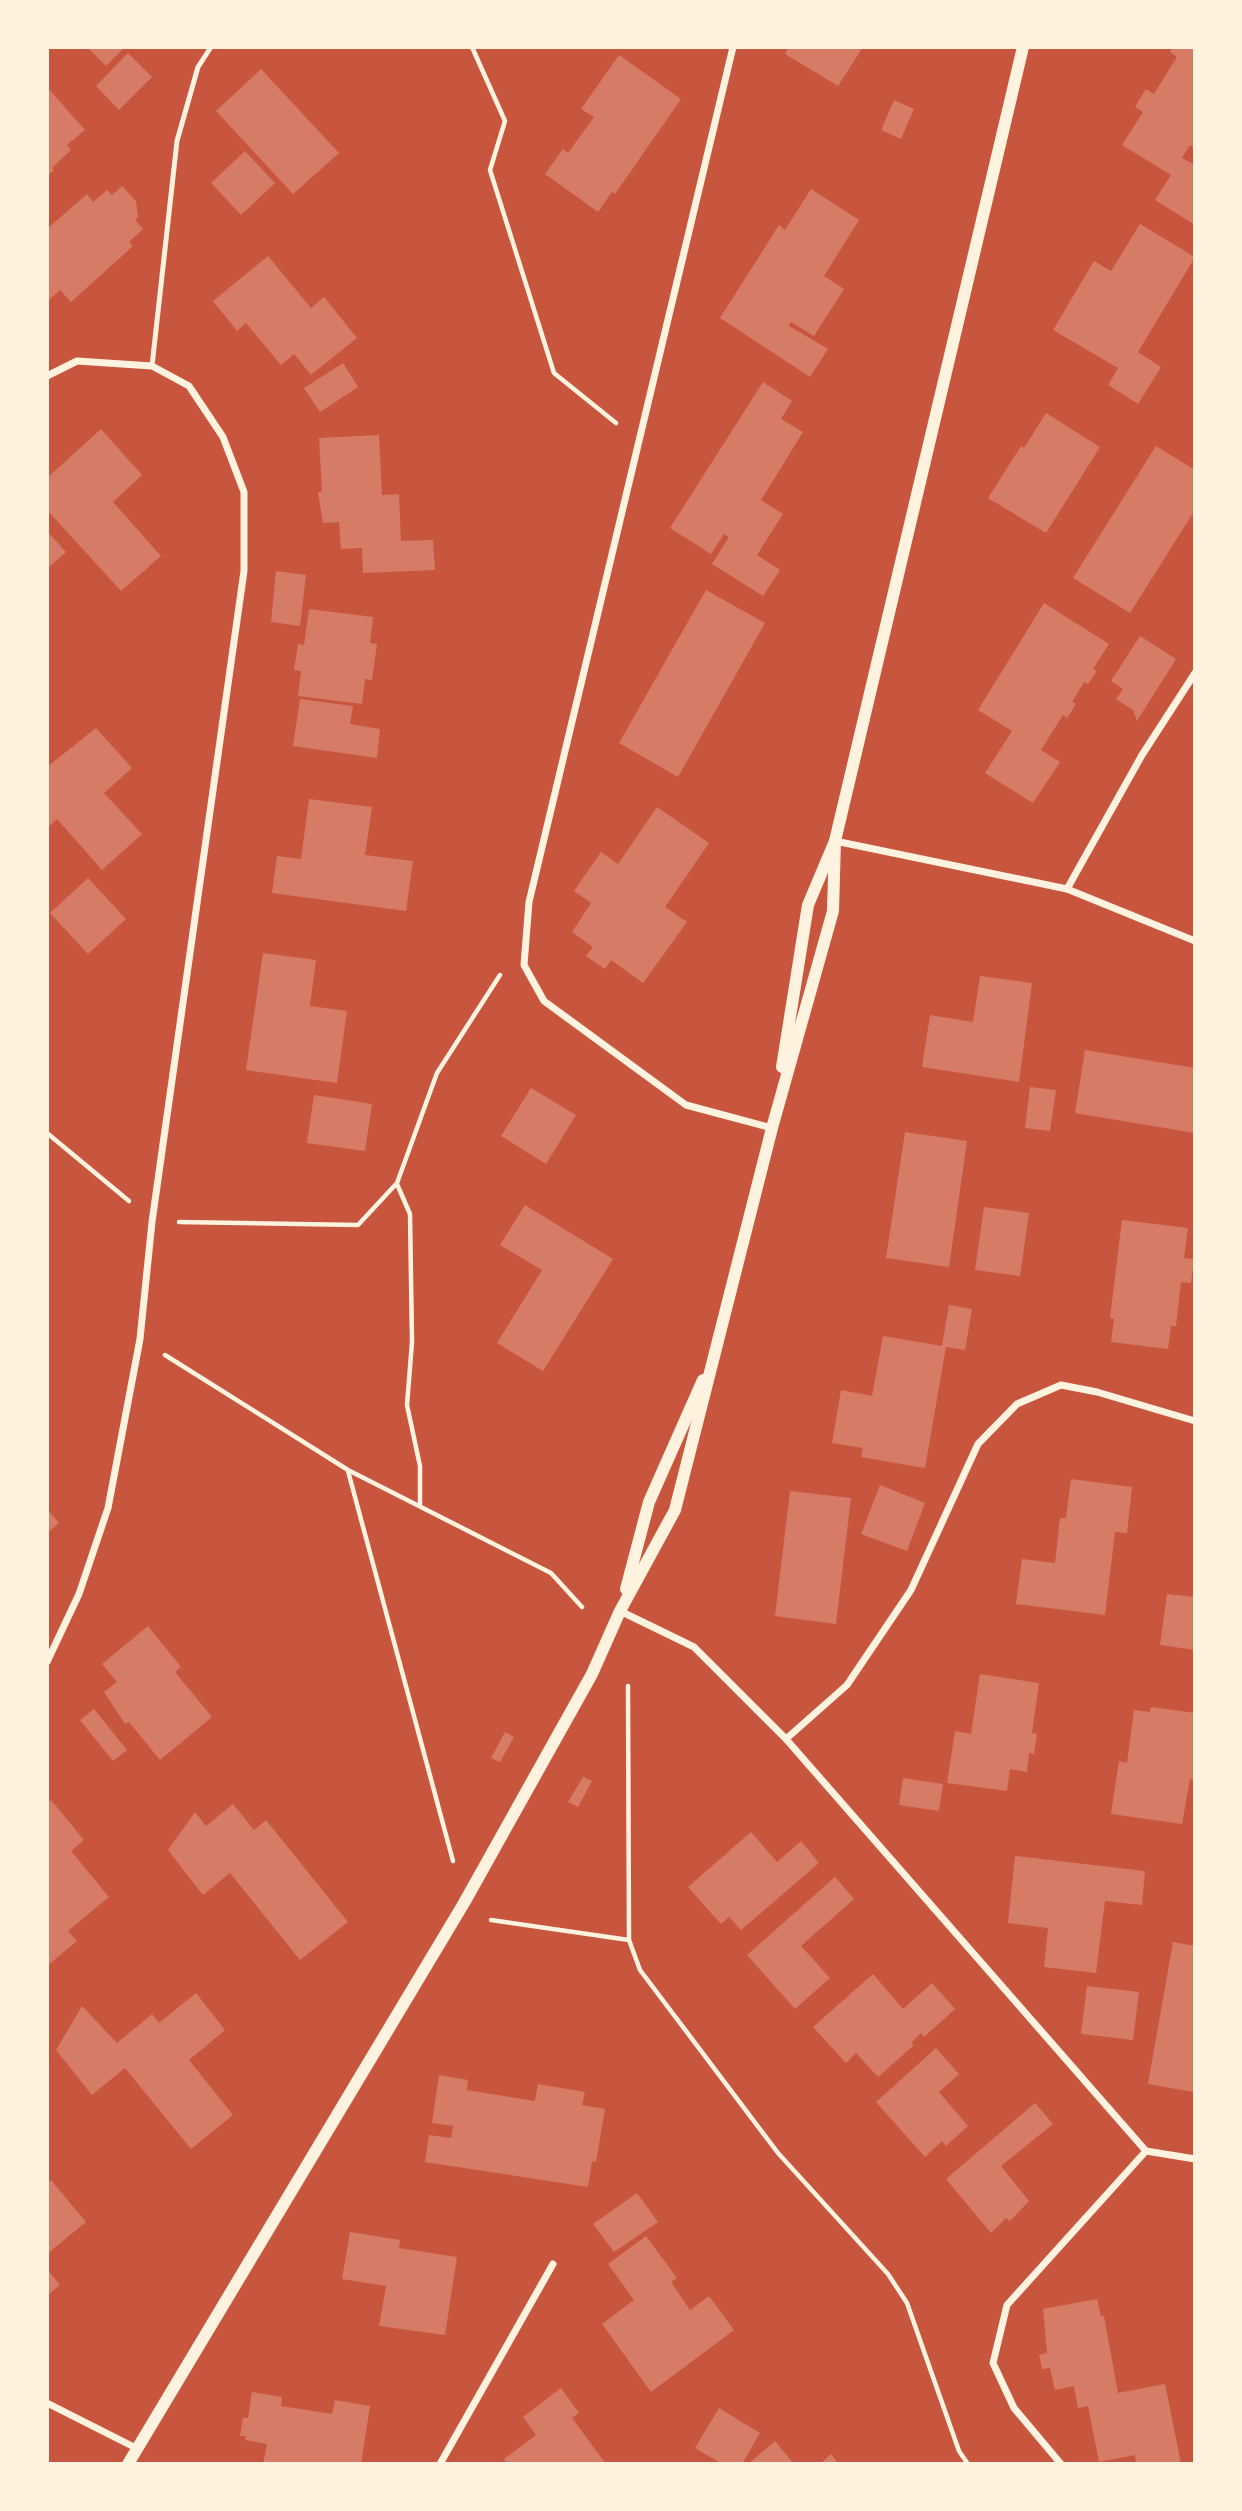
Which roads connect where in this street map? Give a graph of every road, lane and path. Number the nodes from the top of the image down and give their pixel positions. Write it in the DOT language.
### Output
graph roads {
  1 [pos="211,47"];
  2 [pos="472,47"];
  3 [pos="733,47"];
  4 [pos="1023,47"];
  5 [pos="152,366"];
  6 [pos="47,376"];
  7 [pos="639,442"];
  8 [pos="1195,673"];
  9 [pos="835,841"];
  10 [pos="1068,889"];
  11 [pos="1195,941"];
  12 [pos="524,965"];
  13 [pos="772,1128"];
  14 [pos="47,1133"];
  15 [pos="397,1183"];
  16 [pos="152,1222"];
  17 [pos="140,1339"];
  18 [pos="718,1345"];
  19 [pos="1195,1421"];
  20 [pos="348,1470"];
  21 [pos="420,1505"];
  22 [pos="582,1606"];
  23 [pos="620,1611"];
  24 [pos="47,1662"];
  25 [pos="628,1686"];
  26 [pos="786,1739"];
  27 [pos="464,1903"];
  28 [pos="491,1920"];
  29 [pos="629,1940"];
  30 [pos="1146,2151"];
  31 [pos="1195,2159"];
  32 [pos="553,2264"];
  33 [pos="47,2403"];
  34 [pos="136,2448"];
  35 [pos="128,2464"];
  36 [pos="440,2464"];
  37 [pos="968,2464"];
  38 [pos="1060,2464"];
  1 -- 5 [label="lane"];
  2 -- 7 [label="path"];
  3 -- 7 [label="street"];
  4 -- 9 [label="street"];
  5 -- 6 [label="street"];
  5 -- 16 [label="street"];
  7 -- 12 [label="street"];
  8 -- 10 [label="street"];
  9 -- 10 [label="street"];
  9 -- 13 [label="street"];
  9 -- 13 [label="street"];
  10 -- 11 [label="street"];
  12 -- 13 [label="street"];
  12 -- 15 [label="path"];
  13 -- 18 [label="street"];
  14 -- 16 [label="path"];
  15 -- 16 [label="path"];
  15 -- 21 [label="path"];
  16 -- 17 [label="street"];
  17 -- 20 [label="path"];
  17 -- 24 [label="street"];
  18 -- 23 [label="street"];
  18 -- 23 [label="street"];
  19 -- 26 [label="street"];
  20 -- 21 [label="path"];
  20 -- 27 [label="path"];
  21 -- 22 [label="path"];
  23 -- 26 [label="street"];
  23 -- 27 [label="street"];
  25 -- 29 [label="path"];
  26 -- 30 [label="street"];
  27 -- 34 [label="street"];
  28 -- 29 [label="path"];
  29 -- 37 [label="path"];
  30 -- 31 [label="street"];
  30 -- 38 [label="street"];
  32 -- 36 [label="street"];
  33 -- 34 [label="street"];
  34 -- 35 [label="street"];
}
